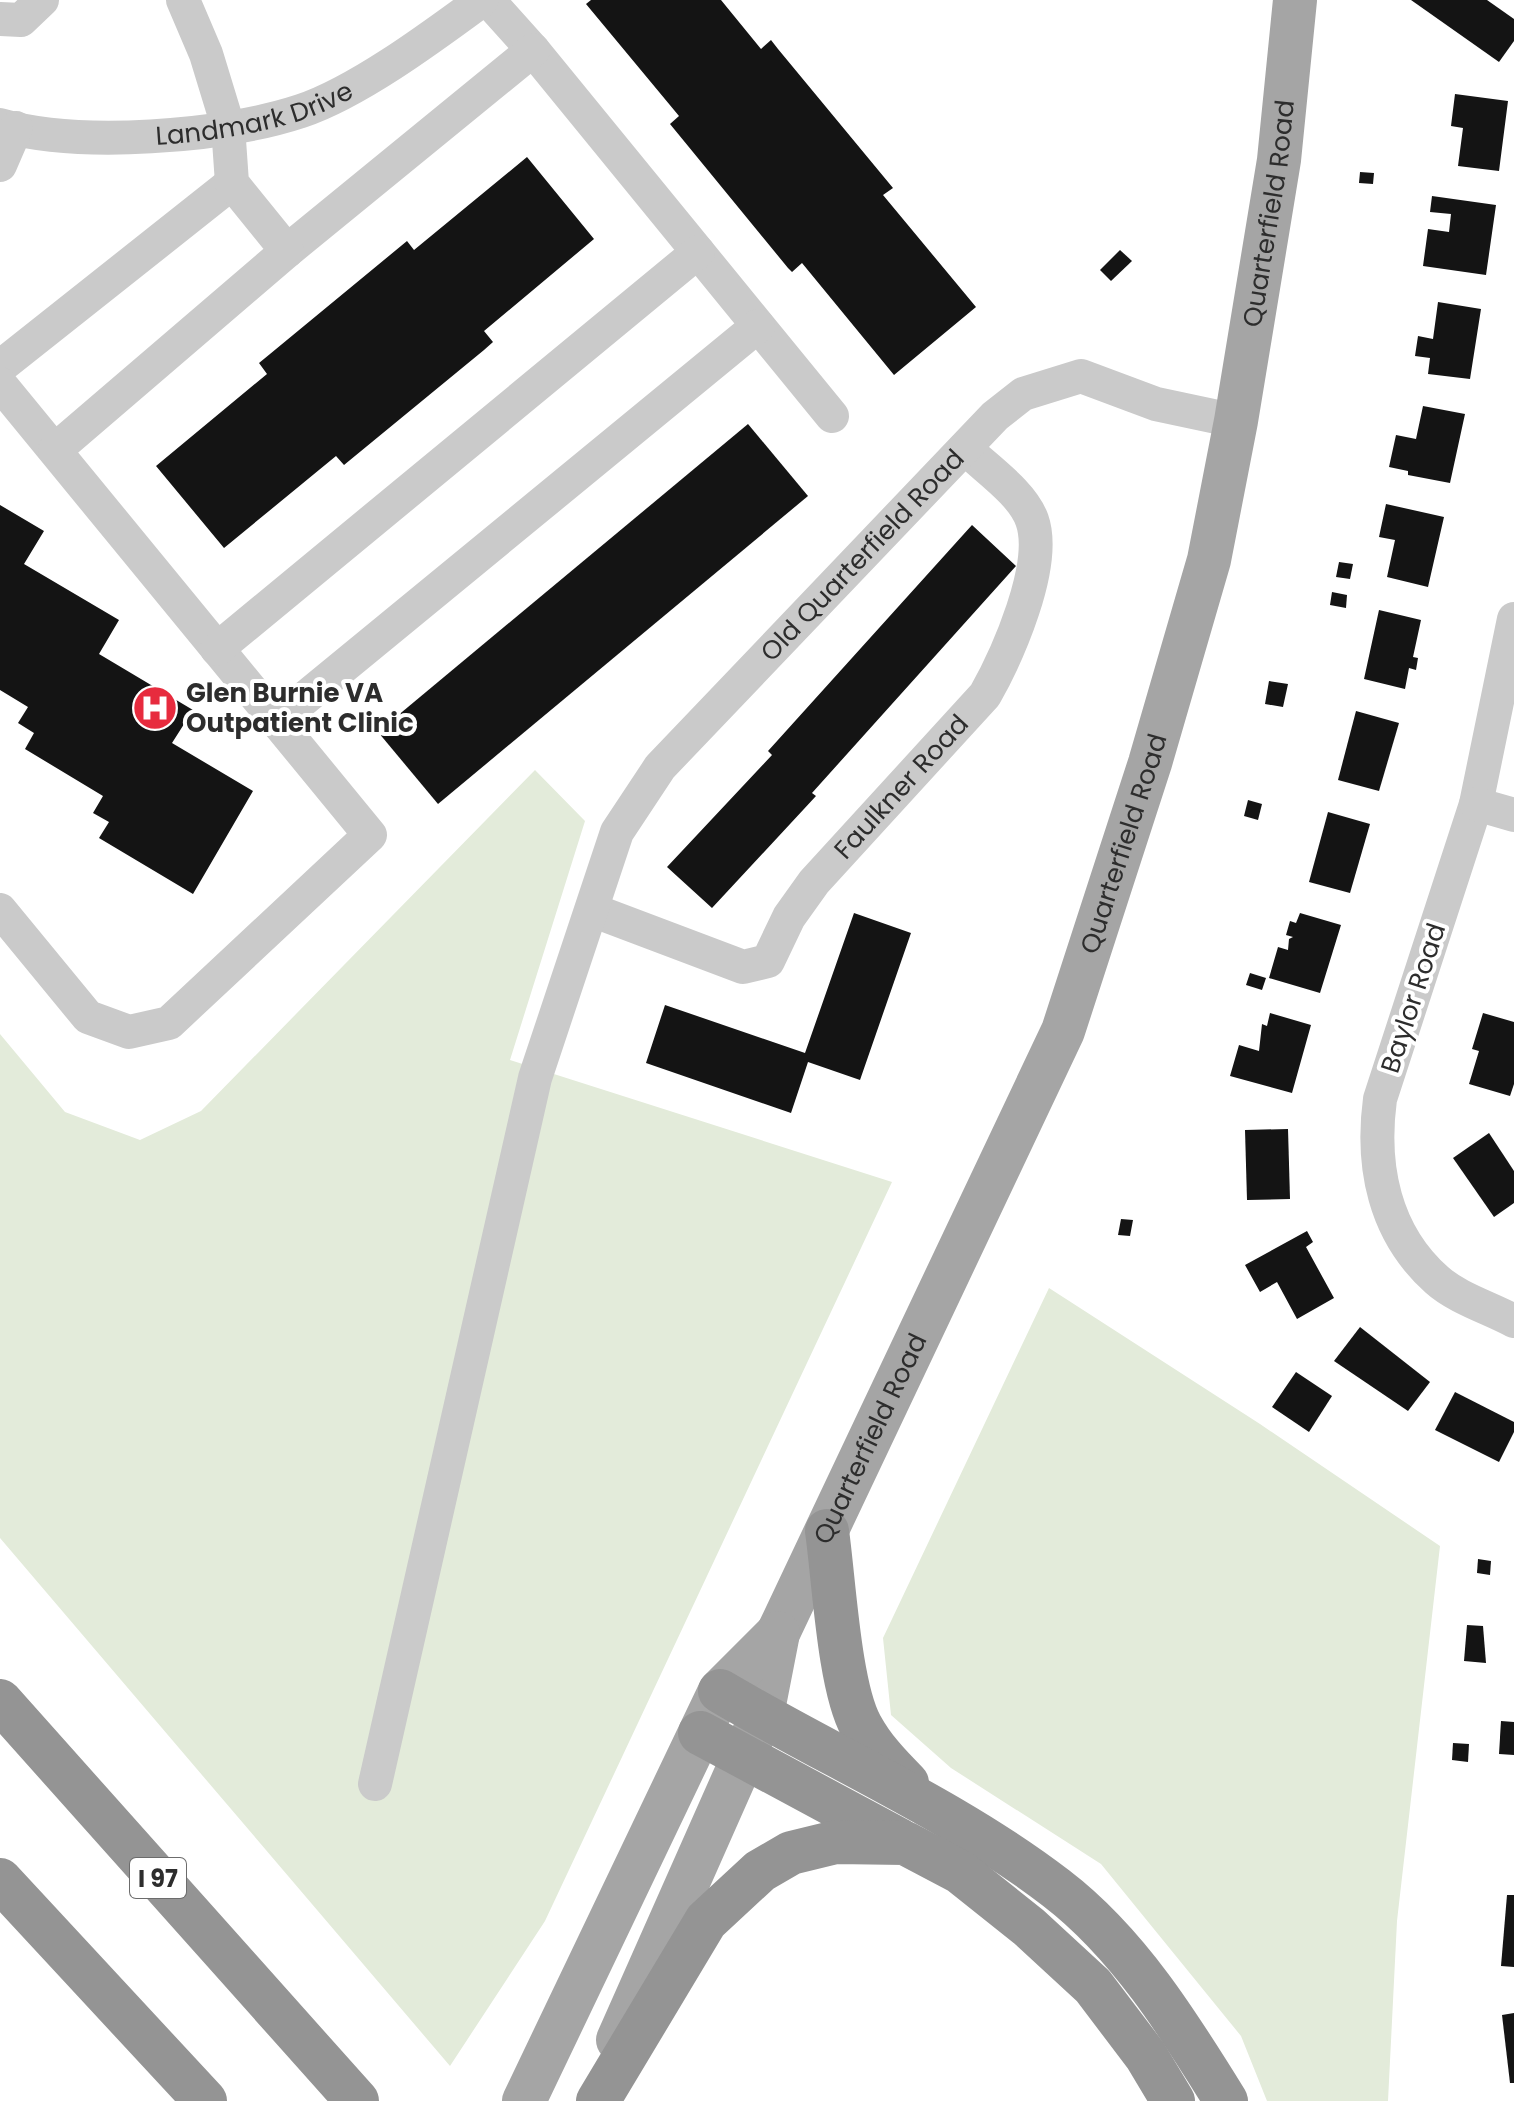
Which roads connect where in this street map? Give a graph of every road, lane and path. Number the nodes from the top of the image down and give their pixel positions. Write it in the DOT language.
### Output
graph roads {
  1 [pos="42,0"];
  2 [pos="183,0"];
  3 [pos="485,0"];
  4 [pos="1295,0"];
  5 [pos="0,19"];
  6 [pos="533,50"];
  7 [pos="228,126"];
  8 [pos="8,127"];
  9 [pos="0,165"];
  10 [pos="232,183"];
  11 [pos="287,251"];
  12 [pos="698,252"];
  13 [pos="758,326"];
  14 [pos="0,367"];
  15 [pos="0,384"];
  16 [pos="832,416"];
  17 [pos="1236,421"];
  18 [pos="965,448"];
  19 [pos="55,450"];
  20 [pos="1514,619"];
  21 [pos="217,649"];
  22 [pos="277,721"];
  23 [pos="1476,804"];
  24 [pos="1514,815"];
  25 [pos="0,910"];
  26 [pos="592,910"];
  27 [pos="1514,1321"];
  28 [pos="827,1531"];
  29 [pos="778,1633"];
  30 [pos="720,1691"];
  31 [pos="0,1701"];
  32 [pos="762,1715"];
  33 [pos="700,1733"];
  34 [pos="741,1757"];
  35 [pos="375,1784"];
  36 [pos="931,1808"];
  37 [pos="905,1843"];
  38 [pos="0,1880"];
  39 [pos="527,2094"];
  40 [pos="205,2101"];
  41 [pos="359,2101"];
  42 [pos="592,2101"];
  43 [pos="598,2101"];
  44 [pos="1173,2101"];
  45 [pos="1226,2101"];
  1 -- 5 [label="street"];
  2 -- 7 [label="street"];
  3 -- 6 [label="street"];
  3 -- 7 [label="street, Landmark Drive"];
  4 -- 17 [label="main road, Quarterfield Road"];
  6 -- 11 [label="street"];
  6 -- 12 [label="street"];
  7 -- 8 [label="street, Landmark Drive"];
  7 -- 10 [label="street"];
  8 -- 9 [label="street"];
  10 -- 11 [label="street"];
  10 -- 14 [label="street"];
  11 -- 19 [label="street"];
  12 -- 13 [label="street"];
  12 -- 21 [label="street"];
  13 -- 16 [label="street"];
  13 -- 22 [label="street"];
  15 -- 19 [label="street"];
  17 -- 18 [label="street, Old Quarterfield Road"];
  17 -- 28 [label="main road, Quarterfield Road"];
  18 -- 26 [label="street, Old Quarterfield Road"];
  18 -- 26 [label="street, Faulkner Road"];
  19 -- 21 [label="street"];
  20 -- 23 [label="street, Baylor Road"];
  21 -- 22 [label="street"];
  22 -- 25 [label="street"];
  23 -- 24 [label="street"];
  23 -- 27 [label="street, Baylor Road"];
  26 -- 35 [label="street, Old Quarterfield Road"];
  28 -- 29 [label="main road, Quarterfield Road"];
  28 -- 36 [label="highway"];
  29 -- 30 [label="main road, Quarterfield Road"];
  29 -- 32 [label="main road, Quarterfield Road"];
  30 -- 32 [label="highway"];
  30 -- 33 [label="main road, Quarterfield Road"];
  31 -- 41 [label="highway, I 97"];
  32 -- 34 [label="main road, Quarterfield Road"];
  32 -- 36 [label="highway"];
  33 -- 34 [label="highway"];
  33 -- 39 [label="main road, Quarterfield Road"];
  34 -- 37 [label="highway"];
  34 -- 42 [label="main road, Quarterfield Road"];
  36 -- 45 [label="highway"];
  37 -- 43 [label="highway"];
  37 -- 44 [label="highway"];
  38 -- 40 [label="highway"];
}
